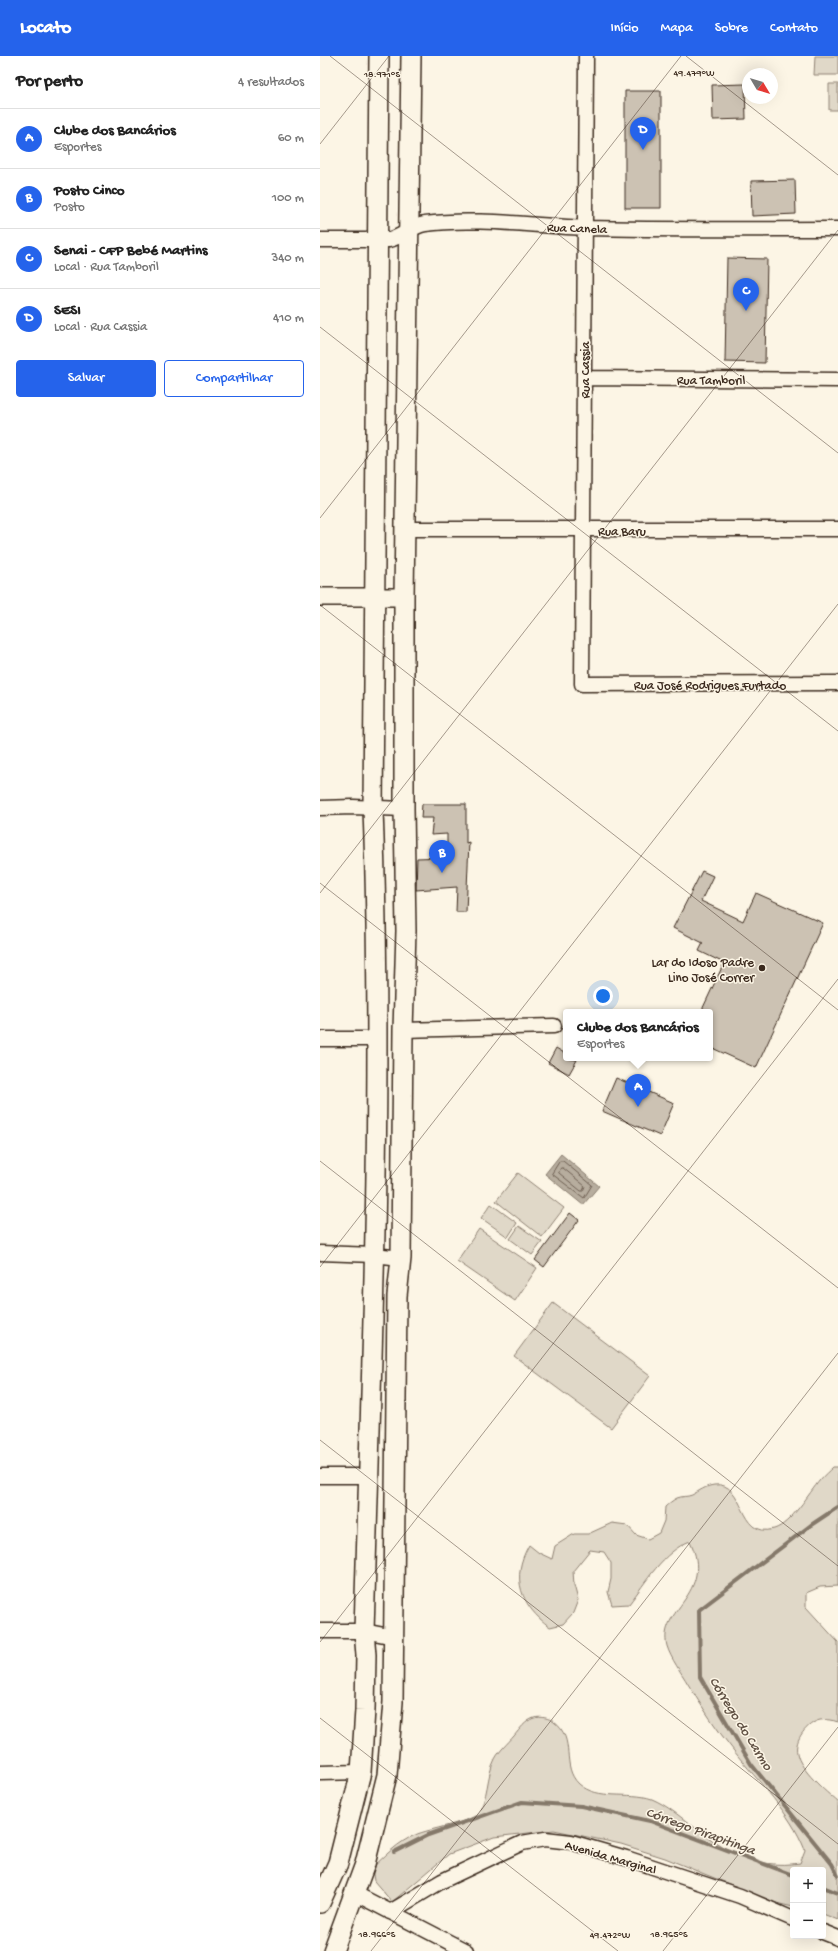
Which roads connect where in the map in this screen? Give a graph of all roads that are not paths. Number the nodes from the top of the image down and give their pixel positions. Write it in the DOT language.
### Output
graph roads {
  1 [pos="379,56"];
  2 [pos="411,56"];
  3 [pos="586,56"];
  4 [pos="586,228"];
  5 [pos="838,229"];
  6 [pos="409,232"];
  7 [pos="320,240"];
  8 [pos="377,241"];
  9 [pos="584,378"];
  10 [pos="838,380"];
  11 [pos="406,529"];
  12 [pos="838,529"];
  13 [pos="583,530"];
  14 [pos="375,597"];
  15 [pos="404,597"];
  16 [pos="320,598"];
  17 [pos="838,683"];
  18 [pos="582,684"];
  19 [pos="320,808"];
  20 [pos="372,809"];
  21 [pos="404,809"];
  22 [pos="377,930"];
  23 [pos="406,931"];
  24 [pos="554,1026"];
  25 [pos="403,1030"];
  26 [pos="320,1039"];
  27 [pos="376,1039"];
  28 [pos="320,1253"];
  29 [pos="374,1255"];
  30 [pos="401,1258"];
  31 [pos="320,1476"];
  32 [pos="369,1476"];
  33 [pos="320,1631"];
  34 [pos="364,1631"];
  35 [pos="394,1637"];
  36 [pos="361,1772"];
  37 [pos="320,1773"];
  38 [pos="354,1894"];
  39 [pos="320,1903"];
  40 [pos="390,1912"];
  41 [pos="790,1918"];
  42 [pos="826,1933"];
  43 [pos="838,1938"];
  44 [pos="333,1951"];
  45 [pos="466,1951"];
  1 -- 8 [label="main road"];
  2 -- 6 [label="main road"];
  3 -- 4 [label="street, Rua Cassia"];
  4 -- 5 [label="street, Rua Canela"];
  4 -- 6 [label="street, Rua Canela"];
  4 -- 9 [label="street, Rua Cassia"];
  6 -- 8 [label="street, Rua Canela"];
  6 -- 11 [label="main road"];
  7 -- 8 [label="street, Rua Canela"];
  8 -- 14 [label="main road"];
  9 -- 10 [label="street, Rua Tamboril"];
  9 -- 13 [label="street, Rua Cassia"];
  11 -- 13 [label="street, Rua Baru"];
  11 -- 15 [label="main road"];
  12 -- 13 [label="street, Rua Baru"];
  13 -- 18 [label="street, Rua Cassia"];
  14 -- 15 [label="street"];
  14 -- 16 [label="street"];
  14 -- 20 [label="main road"];
  15 -- 21 [label="main road"];
  17 -- 18 [label="street, Rua José Rodrigues Furtado"];
  19 -- 20 [label="street"];
  20 -- 21 [label="street"];
  20 -- 22 [label="main road"];
  21 -- 23 [label="main road"];
  22 -- 23 [label="main road"];
  22 -- 27 [label="main road"];
  23 -- 25 [label="main road"];
  24 -- 25 [label="street"];
  25 -- 30 [label="main road"];
  26 -- 27 [label="street"];
  27 -- 29 [label="main road"];
  28 -- 29 [label="street"];
  29 -- 30 [label="street"];
  29 -- 32 [label="main road"];
  30 -- 35 [label="main road"];
  31 -- 32 [label="street"];
  32 -- 34 [label="main road"];
  33 -- 34 [label="street"];
  34 -- 35 [label="street"];
  34 -- 36 [label="main road"];
  35 -- 38 [label="main road"];
  36 -- 37 [label="street"];
  36 -- 39 [label="main road"];
  38 -- 40 [label="street"];
  38 -- 44 [label="main road"];
  40 -- 41 [label="street, Avenida Marginal"];
  40 -- 45 [label="street"];
  42 -- 43 [label="street"];
}
